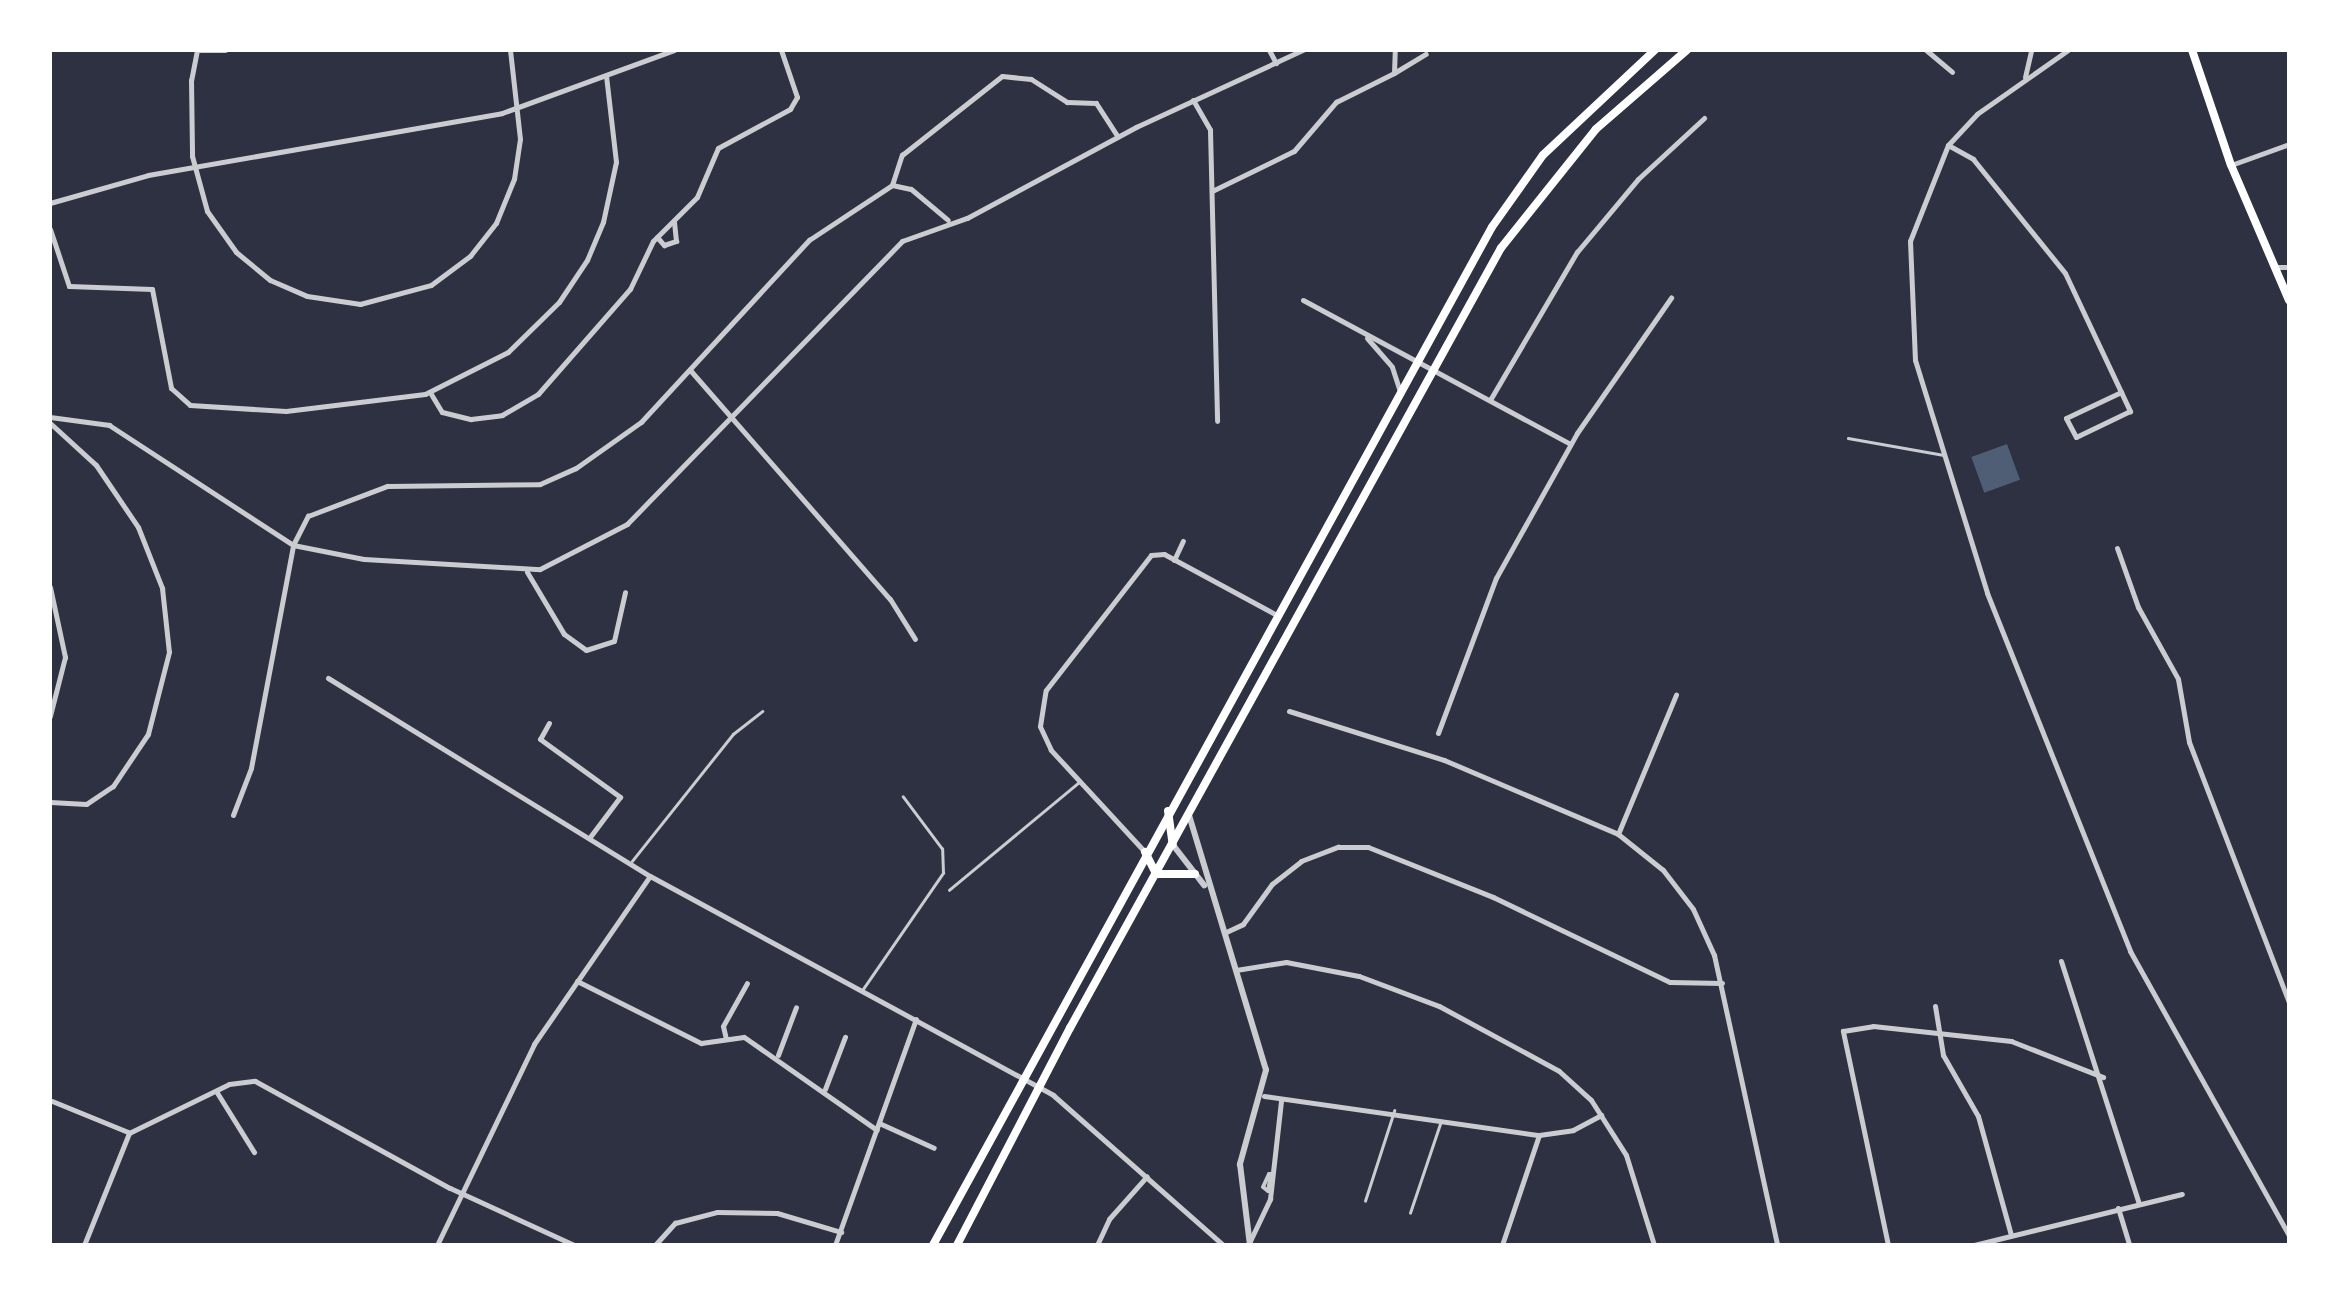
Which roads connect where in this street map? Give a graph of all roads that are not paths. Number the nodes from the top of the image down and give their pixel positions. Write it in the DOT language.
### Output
graph roads {
  1 [pos="196,50"];
  2 [pos="224,50"];
  3 [pos="510,50"];
  4 [pos="674,50"];
  5 [pos="781,50"];
  6 [pos="1269,50"];
  7 [pos="1303,50"];
  8 [pos="1395,50"];
  9 [pos="1655,50"];
  10 [pos="1687,50"];
  11 [pos="1926,50"];
  12 [pos="2031,50"];
  13 [pos="2068,50"];
  14 [pos="2192,50"];
  15 [pos="1426,54"];
  16 [pos="1276,62"];
  17 [pos="1952,72"];
  18 [pos="1394,73"];
  19 [pos="606,76"];
  20 [pos="2025,78"];
  21 [pos="1194,100"];
  22 [pos="520,108"];
  23 [pos="1704,118"];
  24 [pos="1118,137"];
  25 [pos="2289,144"];
  26 [pos="1948,145"];
  27 [pos="2231,164"];
  28 [pos="194,168"];
  29 [pos="892,185"];
  30 [pos="1212,191"];
  31 [pos="50,203"];
  32 [pos="674,220"];
  33 [pos="948,220"];
  34 [pos="50,230"];
  35 [pos="657,237"];
  36 [pos="2289,266"];
  37 [pos="2275,268"];
  38 [pos="1671,298"];
  39 [pos="1303,300"];
  40 [pos="2289,300"];
  41 [pos="1365,336"];
  42 [pos="1416,362"];
  43 [pos="690,370"];
  44 [pos="1433,372"];
  45 [pos="430,392"];
  46 [pos="1400,392"];
  47 [pos="2121,392"];
  48 [pos="1490,400"];
  49 [pos="735,415"];
  50 [pos="50,420"];
  51 [pos="1217,421"];
  52 [pos="1848,438"];
  53 [pos="1570,444"];
  54 [pos="1943,455"];
  55 [pos="1183,540"];
  56 [pos="293,545"];
  57 [pos="2118,548"];
  58 [pos="1174,560"];
  59 [pos="527,572"];
  60 [pos="50,587"];
  61 [pos="625,592"];
  62 [pos="1278,615"];
  63 [pos="915,639"];
  64 [pos="328,678"];
  65 [pos="1676,695"];
  66 [pos="762,711"];
  67 [pos="1289,711"];
  68 [pos="50,716"];
  69 [pos="549,724"];
  70 [pos="1438,733"];
  71 [pos="1078,784"];
  72 [pos="903,797"];
  73 [pos="50,802"];
  74 [pos="1168,811"];
  75 [pos="233,815"];
  76 [pos="1190,815"];
  77 [pos="1618,834"];
  78 [pos="590,836"];
  79 [pos="1172,845"];
  80 [pos="1146,852"];
  81 [pos="632,862"];
  82 [pos="1156,874"];
  83 [pos="1196,874"];
  84 [pos="650,876"];
  85 [pos="949,890"];
  86 [pos="1208,890"];
  87 [pos="1224,933"];
  88 [pos="2061,961"];
  89 [pos="1236,970"];
  90 [pos="577,981"];
  91 [pos="747,983"];
  92 [pos="1722,983"];
  93 [pos="863,989"];
  94 [pos="2289,1002"];
  95 [pos="1935,1006"];
  96 [pos="796,1007"];
  97 [pos="916,1019"];
  98 [pos="1938,1034"];
  99 [pos="844,1037"];
  100 [pos="726,1039"];
  101 [pos="778,1056"];
  102 [pos="2103,1077"];
  103 [pos="1021,1078"];
  104 [pos="1038,1086"];
  105 [pos="825,1089"];
  106 [pos="60,1090"];
  107 [pos="216,1090"];
  108 [pos="1264,1096"];
  109 [pos="1282,1101"];
  110 [pos="51,1103"];
  111 [pos="1394,1111"];
  112 [pos="1600,1114"];
  113 [pos="1442,1120"];
  114 [pos="878,1127"];
  115 [pos="129,1132"];
  116 [pos="1539,1135"];
  117 [pos="934,1148"];
  118 [pos="254,1152"];
  119 [pos="1147,1176"];
  120 [pos="463,1194"];
  121 [pos="2182,1194"];
  122 [pos="1365,1201"];
  123 [pos="2139,1204"];
  124 [pos="2118,1208"];
  125 [pos="1410,1214"];
  126 [pos="842,1232"];
  127 [pos="2011,1235"];
  128 [pos="2289,1236"];
  129 [pos="1250,1243"];
  130 [pos="1984,1244"];
  131 [pos="84,1245"];
  132 [pos="437,1245"];
  133 [pos="574,1245"];
  134 [pos="655,1245"];
  135 [pos="835,1245"];
  136 [pos="933,1245"];
  137 [pos="957,1245"];
  138 [pos="1097,1245"];
  139 [pos="1223,1245"];
  140 [pos="1502,1245"];
  141 [pos="1654,1245"];
  142 [pos="1777,1245"];
  143 [pos="1888,1245"];
  144 [pos="1974,1245"];
  145 [pos="2128,1245"];
  1 -- 2 [label="street"];
  1 -- 28 [label="street"];
  3 -- 22 [label="street"];
  4 -- 19 [label="street"];
  5 -- 32 [label="street"];
  6 -- 16 [label="street"];
  7 -- 16 [label="street"];
  8 -- 18 [label="street"];
  9 -- 42 [label="main road"];
  10 -- 44 [label="main road"];
  11 -- 17 [label="street"];
  12 -- 20 [label="street"];
  13 -- 20 [label="street"];
  14 -- 27 [label="main road"];
  15 -- 18 [label="street"];
  16 -- 21 [label="street"];
  18 -- 30 [label="street"];
  19 -- 22 [label="street"];
  19 -- 45 [label="street"];
  20 -- 26 [label="street"];
  21 -- 24 [label="street"];
  21 -- 30 [label="street"];
  22 -- 28 [label="street"];
  22 -- 28 [label="street"];
  23 -- 48 [label="street"];
  24 -- 29 [label="street"];
  24 -- 33 [label="street"];
  25 -- 27 [label="street"];
  26 -- 47 [label="street"];
  26 -- 54 [label="street"];
  27 -- 37 [label="main road"];
  28 -- 31 [label="street"];
  29 -- 33 [label="street"];
  29 -- 43 [label="street"];
  30 -- 51 [label="street"];
  32 -- 35 [label="street"];
  32 -- 35 [label="street"];
  33 -- 49 [label="street"];
  34 -- 45 [label="street"];
  35 -- 45 [label="street"];
  36 -- 37 [label="street"];
  37 -- 40 [label="main road"];
  38 -- 53 [label="street"];
  39 -- 41 [label="street"];
  41 -- 42 [label="street"];
  41 -- 46 [label="street"];
  42 -- 44 [label="street"];
  42 -- 46 [label="main road"];
  43 -- 49 [label="street"];
  43 -- 56 [label="street"];
  44 -- 48 [label="street"];
  44 -- 76 [label="main road"];
  46 -- 62 [label="main road"];
  47 -- 47 [label="street"];
  48 -- 53 [label="street"];
  49 -- 59 [label="street"];
  49 -- 63 [label="street"];
  50 -- 56 [label="street"];
  50 -- 73 [label="street"];
  52 -- 54 [label="lane"];
  53 -- 70 [label="street"];
  54 -- 128 [label="street"];
  55 -- 58 [label="street"];
  56 -- 59 [label="street"];
  56 -- 75 [label="street"];
  57 -- 94 [label="street"];
  58 -- 62 [label="street"];
  58 -- 71 [label="street"];
  59 -- 61 [label="street"];
  60 -- 68 [label="street"];
  62 -- 74 [label="main road"];
  64 -- 78 [label="street"];
  65 -- 77 [label="street"];
  66 -- 81 [label="lane"];
  67 -- 77 [label="street"];
  69 -- 78 [label="street"];
  71 -- 80 [label="street"];
  71 -- 85 [label="lane"];
  72 -- 93 [label="lane"];
  74 -- 79 [label="main road"];
  74 -- 80 [label="main road"];
  76 -- 79 [label="main road"];
  76 -- 86 [label="street"];
  77 -- 92 [label="street"];
  78 -- 81 [label="street"];
  79 -- 82 [label="main road"];
  79 -- 83 [label="street"];
  80 -- 82 [label="main road"];
  80 -- 103 [label="main road"];
  81 -- 84 [label="street"];
  82 -- 83 [label="main road"];
  82 -- 104 [label="main road"];
  83 -- 86 [label="street"];
  84 -- 90 [label="street"];
  84 -- 93 [label="street"];
  86 -- 87 [label="street"];
  87 -- 89 [label="street"];
  87 -- 92 [label="street"];
  88 -- 102 [label="street"];
  89 -- 108 [label="street"];
  89 -- 112 [label="street"];
  90 -- 100 [label="street"];
  90 -- 120 [label="street"];
  91 -- 100 [label="street"];
  92 -- 142 [label="street"];
  93 -- 97 [label="street"];
  95 -- 98 [label="street"];
  96 -- 101 [label="street"];
  97 -- 103 [label="street"];
  97 -- 114 [label="street"];
  98 -- 102 [label="street"];
  98 -- 127 [label="street"];
  98 -- 143 [label="street"];
  99 -- 105 [label="street"];
  100 -- 101 [label="street"];
  101 -- 105 [label="street"];
  102 -- 123 [label="street"];
  103 -- 104 [label="street"];
  103 -- 136 [label="main road"];
  104 -- 119 [label="street"];
  104 -- 137 [label="main road"];
  105 -- 114 [label="street"];
  106 -- 110 [label="street"];
  107 -- 115 [label="street"];
  107 -- 118 [label="street"];
  107 -- 120 [label="street"];
  108 -- 109 [label="street"];
  108 -- 129 [label="street"];
  109 -- 111 [label="street"];
  109 -- 129 [label="street"];
  110 -- 115 [label="street"];
  111 -- 113 [label="street"];
  111 -- 122 [label="lane"];
  112 -- 116 [label="street"];
  112 -- 141 [label="street"];
  113 -- 116 [label="street"];
  113 -- 125 [label="lane"];
  114 -- 117 [label="street"];
  114 -- 126 [label="street"];
  115 -- 131 [label="street"];
  116 -- 140 [label="street"];
  119 -- 138 [label="street"];
  119 -- 139 [label="street"];
  120 -- 132 [label="street"];
  120 -- 133 [label="street"];
  121 -- 123 [label="street"];
  123 -- 124 [label="street"];
  124 -- 127 [label="street"];
  124 -- 145 [label="street"];
  126 -- 134 [label="street"];
  126 -- 135 [label="street"];
  127 -- 130 [label="street"];
  130 -- 144 [label="street"];
}
